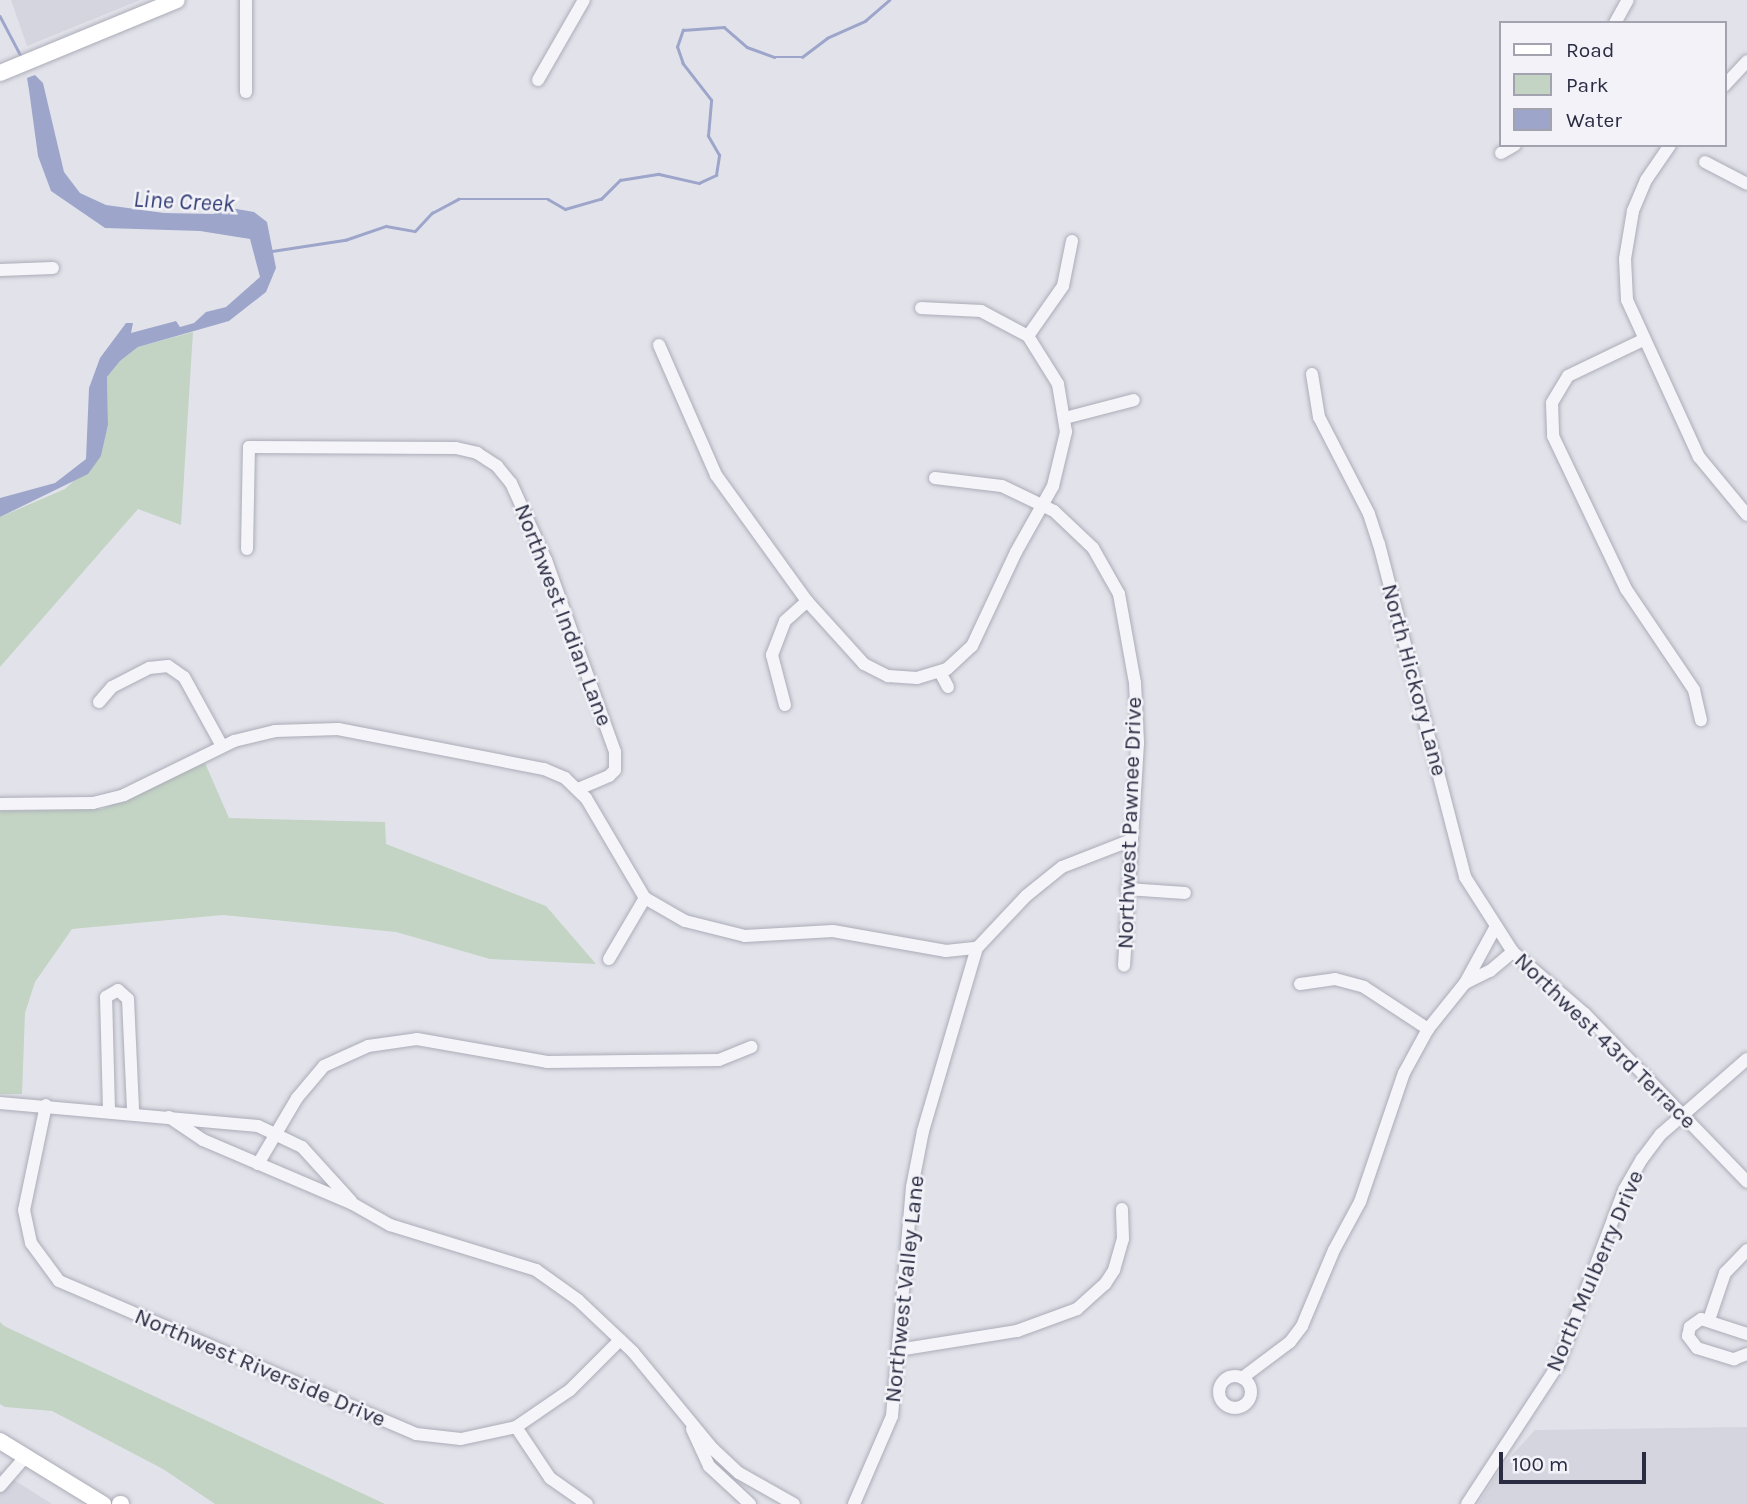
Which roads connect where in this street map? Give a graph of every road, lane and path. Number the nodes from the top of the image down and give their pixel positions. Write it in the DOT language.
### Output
graph roads {
  1 [pos="177,0"];
  2 [pos="246,0"];
  3 [pos="584,0"];
  4 [pos="1628,0"];
  5 [pos="1616,21"];
  6 [pos="1747,61"];
  7 [pos="0,73"];
  8 [pos="538,80"];
  9 [pos="1726,84"];
  10 [pos="246,92"];
  11 [pos="1512,147"];
  12 [pos="1669,147"];
  13 [pos="1501,153"];
  14 [pos="1705,162"];
  15 [pos="1747,184"];
  16 [pos="1072,241"];
  17 [pos="53,268"];
  18 [pos="0,270"];
  19 [pos="921,308"];
  20 [pos="1028,336"];
  21 [pos="1643,340"];
  22 [pos="659,345"];
  23 [pos="1312,374"];
  24 [pos="1134,400"];
  25 [pos="1065,418"];
  26 [pos="934,478"];
  27 [pos="1041,503"];
  28 [pos="1747,515"];
  29 [pos="247,549"];
  30 [pos="807,601"];
  31 [pos="940,672"];
  32 [pos="948,687"];
  33 [pos="99,702"];
  34 [pos="785,705"];
  35 [pos="1701,720"];
  36 [pos="222,746"];
  37 [pos="579,789"];
  38 [pos="0,804"];
  39 [pos="1129,841"];
  40 [pos="1127,889"];
  41 [pos="1185,892"];
  42 [pos="645,898"];
  43 [pos="1495,928"];
  44 [pos="977,948"];
  45 [pos="1513,952"];
  46 [pos="609,959"];
  47 [pos="1124,966"];
  48 [pos="1465,982"];
  49 [pos="1300,984"];
  50 [pos="1428,1029"];
  51 [pos="751,1047"];
  52 [pos="1747,1059"];
  53 [pos="0,1103"];
  54 [pos="46,1105"];
  55 [pos="109,1110"];
  56 [pos="133,1111"];
  57 [pos="1684,1114"];
  58 [pos="169,1117"];
  59 [pos="275,1134"];
  60 [pos="258,1164"];
  61 [pos="1747,1182"];
  62 [pos="353,1204"];
  63 [pos="1122,1209"];
  64 [pos="1747,1250"];
  65 [pos="1709,1320"];
  66 [pos="1747,1334"];
  67 [pos="620,1340"];
  68 [pos="898,1350"];
  69 [pos="1747,1354"];
  70 [pos="1242,1378"];
  71 [pos="691,1426"];
  72 [pos="516,1427"];
  73 [pos="0,1441"];
  74 [pos="24,1458"];
  75 [pos="0,1486"];
  76 [pos="103,1504"];
  77 [pos="587,1504"];
  78 [pos="750,1504"];
  79 [pos="794,1504"];
  80 [pos="854,1504"];
  81 [pos="1467,1504"];
  1 -- 7 [label="main road"];
  2 -- 10 [label="street"];
  3 -- 8 [label="street"];
  4 -- 5 [label="street"];
  6 -- 9 [label="street"];
  11 -- 13 [label="street"];
  12 -- 21 [label="street"];
  14 -- 15 [label="street"];
  16 -- 20 [label="street"];
  17 -- 18 [label="street"];
  19 -- 20 [label="street"];
  20 -- 25 [label="street"];
  21 -- 28 [label="street"];
  21 -- 35 [label="street"];
  22 -- 30 [label="street"];
  23 -- 43 [label="street, North Hickory Lane"];
  24 -- 25 [label="street"];
  25 -- 27 [label="street"];
  26 -- 27 [label="street, Northwest Pawnee Drive"];
  27 -- 31 [label="street"];
  27 -- 39 [label="street, Northwest Pawnee Drive"];
  29 -- 37 [label="street, Northwest Indian Lane"];
  30 -- 31 [label="street"];
  30 -- 34 [label="street"];
  31 -- 32 [label="street"];
  33 -- 36 [label="street"];
  36 -- 37 [label="street"];
  36 -- 38 [label="street"];
  37 -- 42 [label="street"];
  39 -- 40 [label="street, Northwest Pawnee Drive"];
  39 -- 44 [label="street"];
  40 -- 41 [label="street"];
  40 -- 47 [label="street, Northwest Pawnee Drive"];
  42 -- 44 [label="street"];
  42 -- 46 [label="street"];
  43 -- 45 [label="street, Northwest 43rd Terrace"];
  43 -- 48 [label="street"];
  44 -- 68 [label="street, Northwest Valley Lane"];
  45 -- 48 [label="street"];
  45 -- 57 [label="street, Northwest 43rd Terrace"];
  48 -- 50 [label="street"];
  49 -- 50 [label="street"];
  50 -- 70 [label="street"];
  51 -- 59 [label="street"];
  52 -- 57 [label="street, North Mulberry Drive"];
  53 -- 54 [label="street"];
  54 -- 55 [label="street"];
  54 -- 72 [label="street, Northwest Riverside Drive"];
  55 -- 56 [label="street"];
  55 -- 56 [label="street"];
  56 -- 58 [label="street"];
  57 -- 61 [label="street, Northwest 43rd Terrace"];
  57 -- 81 [label="street, North Mulberry Drive"];
  58 -- 59 [label="street"];
  58 -- 60 [label="street"];
  59 -- 60 [label="street"];
  59 -- 62 [label="street"];
  60 -- 62 [label="street"];
  62 -- 67 [label="street"];
  63 -- 68 [label="street"];
  64 -- 65 [label="street"];
  65 -- 66 [label="street"];
  65 -- 69 [label="street"];
  67 -- 71 [label="street"];
  67 -- 72 [label="street, Northwest Riverside Drive"];
  68 -- 80 [label="street, Northwest Valley Lane"];
  71 -- 78 [label="street"];
  71 -- 79 [label="street"];
  72 -- 77 [label="street"];
  73 -- 74 [label="main road"];
  74 -- 75 [label="street"];
  74 -- 76 [label="main road"];
}
